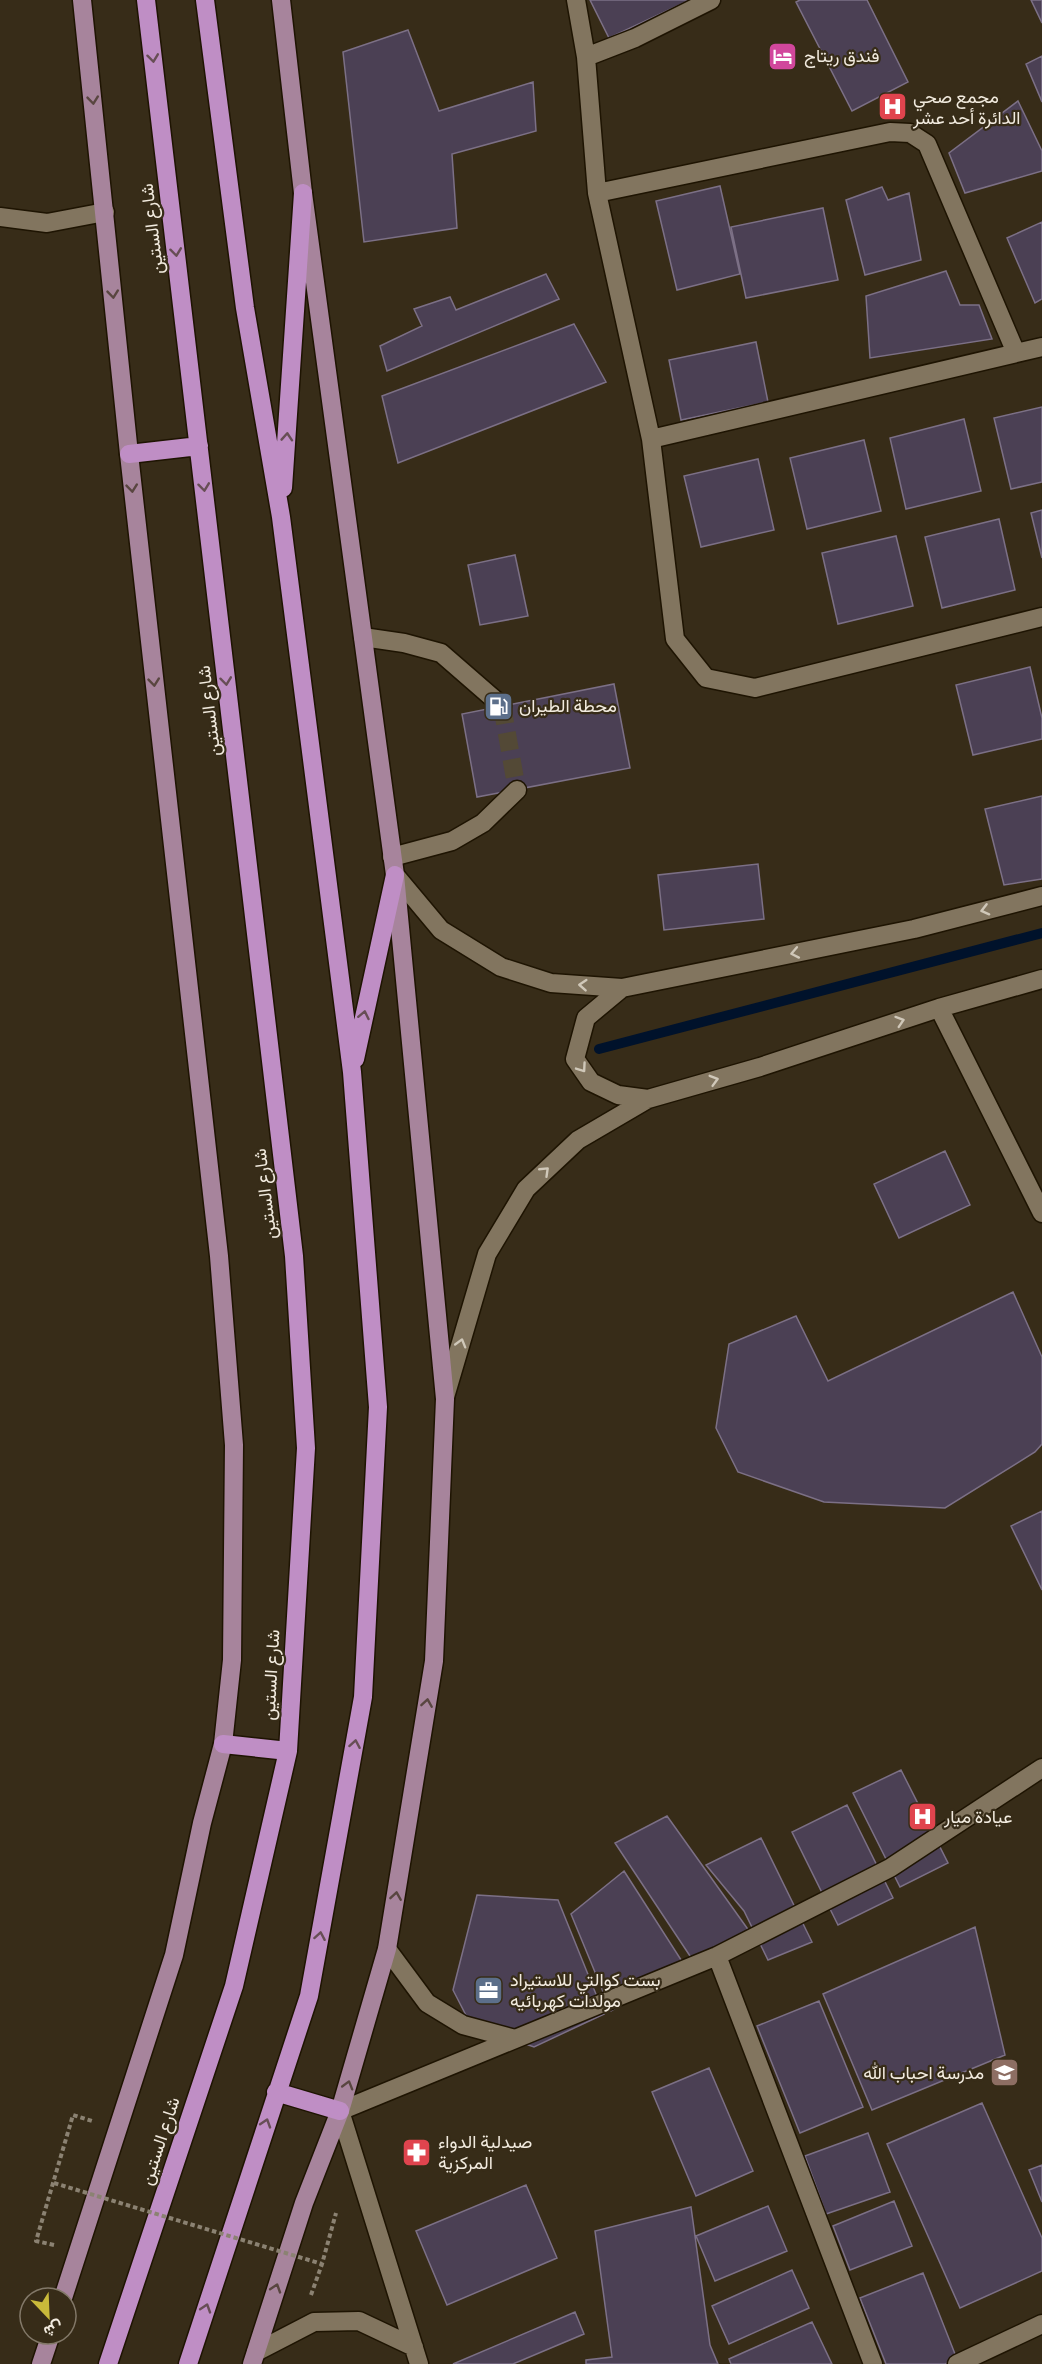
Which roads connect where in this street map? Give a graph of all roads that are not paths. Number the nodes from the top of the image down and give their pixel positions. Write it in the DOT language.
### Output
graph roads {
  1 [pos="82,0"];
  2 [pos="146,0"];
  3 [pos="205,0"];
  4 [pos="281,0"];
  5 [pos="576,0"];
  6 [pos="711,0"];
  7 [pos="586,57"];
  8 [pos="303,193"];
  9 [pos="597,194"];
  10 [pos="105,212"];
  11 [pos="0,217"];
  12 [pos="1042,347"];
  13 [pos="1016,353"];
  14 [pos="651,439"];
  15 [pos="199,446"];
  16 [pos="129,454"];
  17 [pos="281,517"];
  18 [pos="1042,617"];
  19 [pos="363,636"];
  20 [pos="502,706"];
  21 [pos="517,790"];
  22 [pos="394,866"];
  23 [pos="1042,896"];
  24 [pos="1042,979"];
  25 [pos="622,988"];
  26 [pos="939,1008"];
  27 [pos="352,1072"];
  28 [pos="648,1099"];
  29 [pos="1042,1213"];
  30 [pos="445,1399"];
  31 [pos="223,1744"];
  32 [pos="288,1751"];
  33 [pos="1042,1768"];
  34 [pos="387,1949"];
  35 [pos="717,1956"];
  36 [pos="514,2039"];
  37 [pos="276,2092"];
  38 [pos="340,2111"];
  39 [pos="67,2286"];
  40 [pos="1042,2324"];
  41 [pos="47,2346"];
  42 [pos="417,2356"];
  43 [pos="254,2358"];
  44 [pos="41,2364"];
  45 [pos="108,2364"];
  46 [pos="188,2364"];
  47 [pos="873,2364"];
  48 [pos="957,2364"];
  1 -- 10 [label="main road, one-way"];
  2 -- 15 [label="highway, شارع الستين, one-way"];
  3 -- 17 [label="highway"];
  4 -- 8 [label="main road"];
  5 -- 7 [label="street"];
  6 -- 7 [label="street"];
  7 -- 9 [label="street"];
  17 -- 8 [label="highway, one-way"];
  8 -- 19 [label="main road"];
  9 -- 13 [label="street"];
  9 -- 14 [label="street"];
  10 -- 11 [label="street"];
  10 -- 16 [label="main road, one-way"];
  12 -- 13 [label="street"];
  13 -- 14 [label="street"];
  14 -- 18 [label="street"];
  15 -- 16 [label="highway"];
  15 -- 32 [label="highway, شارع الستين, one-way"];
  16 -- 31 [label="main road, one-way"];
  17 -- 27 [label="highway"];
  19 -- 20 [label="street"];
  19 -- 22 [label="main road"];
  21 -- 22 [label="street"];
  25 -- 22 [label="street, one-way"];
  27 -- 22 [label="highway, one-way"];
  22 -- 30 [label="main road"];
  23 -- 25 [label="street, one-way"];
  24 -- 26 [label="street"];
  25 -- 28 [label="street, one-way"];
  28 -- 26 [label="street, one-way"];
  26 -- 29 [label="street"];
  37 -- 27 [label="highway, one-way"];
  30 -- 28 [label="street, one-way"];
  34 -- 30 [label="main road, one-way"];
  31 -- 32 [label="highway"];
  31 -- 39 [label="main road"];
  32 -- 45 [label="highway, شارع الستين"];
  33 -- 35 [label="street"];
  34 -- 36 [label="street"];
  38 -- 34 [label="main road, one-way"];
  35 -- 36 [label="street"];
  35 -- 47 [label="street"];
  36 -- 38 [label="street"];
  37 -- 38 [label="highway"];
  46 -- 37 [label="highway, one-way"];
  38 -- 42 [label="street"];
  43 -- 38 [label="main road, one-way"];
  40 -- 48 [label="street"];
  41 -- 44 [label="main road"];
  42 -- 43 [label="street"];
}
